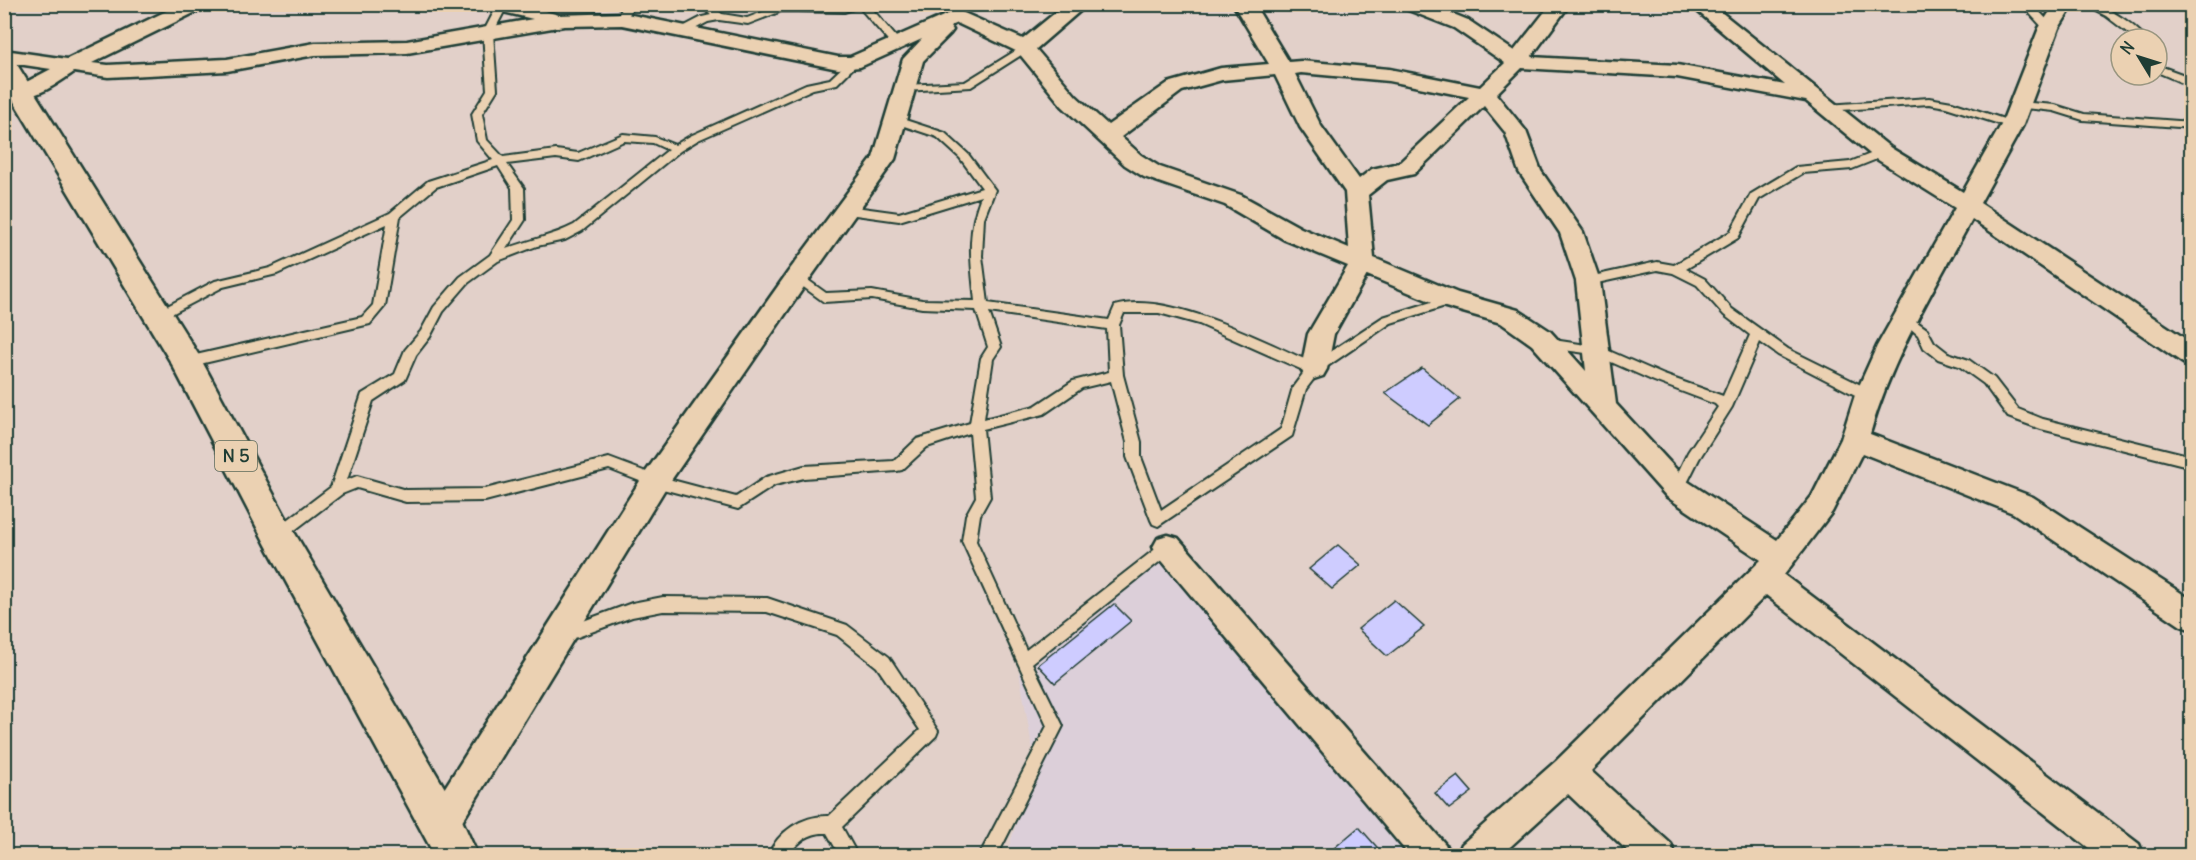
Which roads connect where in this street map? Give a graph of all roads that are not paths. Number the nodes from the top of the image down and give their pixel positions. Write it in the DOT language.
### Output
graph roads {
  1 [pos="197,4"];
  2 [pos="703,4"];
  3 [pos="860,4"];
  4 [pos="1079,4"];
  5 [pos="1242,4"];
  6 [pos="1410,4"];
  7 [pos="1435,4"];
  8 [pos="1561,4"];
  9 [pos="1698,4"];
  10 [pos="2026,4"];
  11 [pos="2065,4"];
  12 [pos="2088,4"];
  13 [pos="497,5"];
  14 [pos="953,10"];
  15 [pos="626,12"];
  16 [pos="719,17"];
  17 [pos="564,21"];
  18 [pos="1461,24"];
  19 [pos="2126,27"];
  20 [pos="2049,28"];
  21 [pos="683,31"];
  22 [pos="488,33"];
  23 [pos="897,44"];
  24 [pos="1025,48"];
  25 [pos="4,56"];
  26 [pos="1516,62"];
  27 [pos="4,63"];
  28 [pos="853,63"];
  29 [pos="69,66"];
  30 [pos="1282,69"];
  31 [pos="2169,73"];
  32 [pos="2192,84"];
  33 [pos="905,88"];
  34 [pos="22,92"];
  35 [pos="1485,94"];
  36 [pos="1820,102"];
  37 [pos="2015,115"];
  38 [pos="896,120"];
  39 [pos="2192,125"];
  40 [pos="1107,136"];
  41 [pos="676,149"];
  42 [pos="1883,153"];
  43 [pos="500,161"];
  44 [pos="989,190"];
  45 [pos="1356,192"];
  46 [pos="1969,206"];
  47 [pos="848,210"];
  48 [pos="394,216"];
  49 [pos="494,258"];
  50 [pos="1362,263"];
  51 [pos="1676,269"];
  52 [pos="797,278"];
  53 [pos="1588,281"];
  54 [pos="1451,300"];
  55 [pos="981,306"];
  56 [pos="158,316"];
  57 [pos="1906,318"];
  58 [pos="1113,324"];
  59 [pos="1757,333"];
  60 [pos="1546,344"];
  61 [pos="1595,350"];
  62 [pos="2192,356"];
  63 [pos="187,362"];
  64 [pos="1314,369"];
  65 [pos="1116,375"];
  66 [pos="1868,395"];
  67 [pos="1603,406"];
  68 [pos="1725,407"];
  69 [pos="976,426"];
  70 [pos="1855,439"];
  71 [pos="2192,462"];
  72 [pos="655,481"];
  73 [pos="1677,489"];
  74 [pos="337,490"];
  75 [pos="278,535"];
  76 [pos="1168,547"];
  77 [pos="1773,567"];
  78 [pos="2192,617"];
  79 [pos="558,637"];
  80 [pos="1023,661"];
  81 [pos="1568,772"];
  82 [pos="442,823"];
  83 [pos="832,825"];
  84 [pos="457,855"];
  85 [pos="776,855"];
  86 [pos="850,855"];
  87 [pos="987,855"];
  88 [pos="1433,855"];
  89 [pos="1474,855"];
  90 [pos="1659,855"];
  91 [pos="2127,855"];
  1 -- 29 [label="street"];
  2 -- 16 [label="lane"];
  3 -- 16 [label="lane"];
  3 -- 23 [label="lane"];
  4 -- 24 [label="street"];
  5 -- 30 [label="street"];
  6 -- 18 [label="street"];
  7 -- 18 [label="street"];
  8 -- 26 [label="street"];
  9 -- 36 [label="street"];
  10 -- 20 [label="lane"];
  11 -- 20 [label="street"];
  12 -- 19 [label="lane"];
  13 -- 17 [label="street"];
  13 -- 22 [label="lane"];
  14 -- 23 [label="street"];
  14 -- 24 [label="street"];
  14 -- 33 [label="street"];
  15 -- 17 [label="street"];
  15 -- 21 [label="street"];
  16 -- 21 [label="lane"];
  17 -- 22 [label="street"];
  18 -- 26 [label="street"];
  20 -- 37 [label="street"];
  21 -- 28 [label="street"];
  22 -- 29 [label="street"];
  22 -- 43 [label="lane"];
  23 -- 28 [label="street"];
  24 -- 33 [label="lane"];
  24 -- 40 [label="street"];
  25 -- 29 [label="street"];
  26 -- 35 [label="street"];
  26 -- 36 [label="street"];
  27 -- 34 [label="highway, N 5"];
  28 -- 41 [label="lane"];
  29 -- 34 [label="street"];
  30 -- 35 [label="street"];
  30 -- 40 [label="street"];
  30 -- 45 [label="street"];
  31 -- 32 [label="lane"];
  33 -- 38 [label="street"];
  34 -- 56 [label="highway, N 5"];
  35 -- 45 [label="street"];
  35 -- 53 [label="street"];
  36 -- 37 [label="lane"];
  36 -- 42 [label="street"];
  37 -- 39 [label="lane"];
  37 -- 46 [label="street"];
  38 -- 44 [label="lane"];
  38 -- 47 [label="street"];
  40 -- 50 [label="street"];
  41 -- 43 [label="lane"];
  41 -- 49 [label="lane"];
  42 -- 46 [label="street"];
  42 -- 51 [label="lane"];
  43 -- 48 [label="lane"];
  43 -- 49 [label="lane"];
  44 -- 47 [label="lane"];
  44 -- 55 [label="lane"];
  45 -- 50 [label="street"];
  46 -- 57 [label="street"];
  46 -- 62 [label="street"];
  47 -- 52 [label="street"];
  48 -- 56 [label="lane"];
  48 -- 63 [label="lane"];
  49 -- 74 [label="lane"];
  50 -- 54 [label="street"];
  50 -- 64 [label="street"];
  51 -- 53 [label="lane"];
  51 -- 59 [label="lane"];
  52 -- 55 [label="lane"];
  52 -- 72 [label="street"];
  53 -- 61 [label="street"];
  54 -- 60 [label="street"];
  54 -- 64 [label="lane"];
  55 -- 58 [label="lane"];
  55 -- 69 [label="lane"];
  56 -- 63 [label="highway, N 5"];
  57 -- 66 [label="street"];
  57 -- 71 [label="lane"];
  58 -- 64 [label="lane"];
  58 -- 65 [label="lane"];
  59 -- 66 [label="lane"];
  59 -- 68 [label="lane"];
  60 -- 61 [label="lane"];
  60 -- 67 [label="street"];
  61 -- 67 [label="street"];
  61 -- 68 [label="lane"];
  63 -- 75 [label="highway, N 5"];
  64 -- 65 [label="lane"];
  65 -- 69 [label="lane"];
  66 -- 70 [label="street"];
  67 -- 73 [label="street"];
  68 -- 73 [label="lane"];
  69 -- 72 [label="lane"];
  69 -- 80 [label="lane"];
  70 -- 77 [label="street"];
  70 -- 78 [label="street"];
  72 -- 74 [label="lane"];
  72 -- 79 [label="street"];
  73 -- 77 [label="street"];
  74 -- 75 [label="lane"];
  75 -- 82 [label="highway, N 5"];
  76 -- 80 [label="lane"];
  76 -- 88 [label="street"];
  77 -- 81 [label="street"];
  77 -- 91 [label="street"];
  79 -- 82 [label="street"];
  79 -- 83 [label="lane"];
  80 -- 87 [label="lane"];
  81 -- 89 [label="street"];
  81 -- 90 [label="street"];
  82 -- 84 [label="highway, N 5"];
  83 -- 85 [label="lane"];
  83 -- 86 [label="lane"];
}
